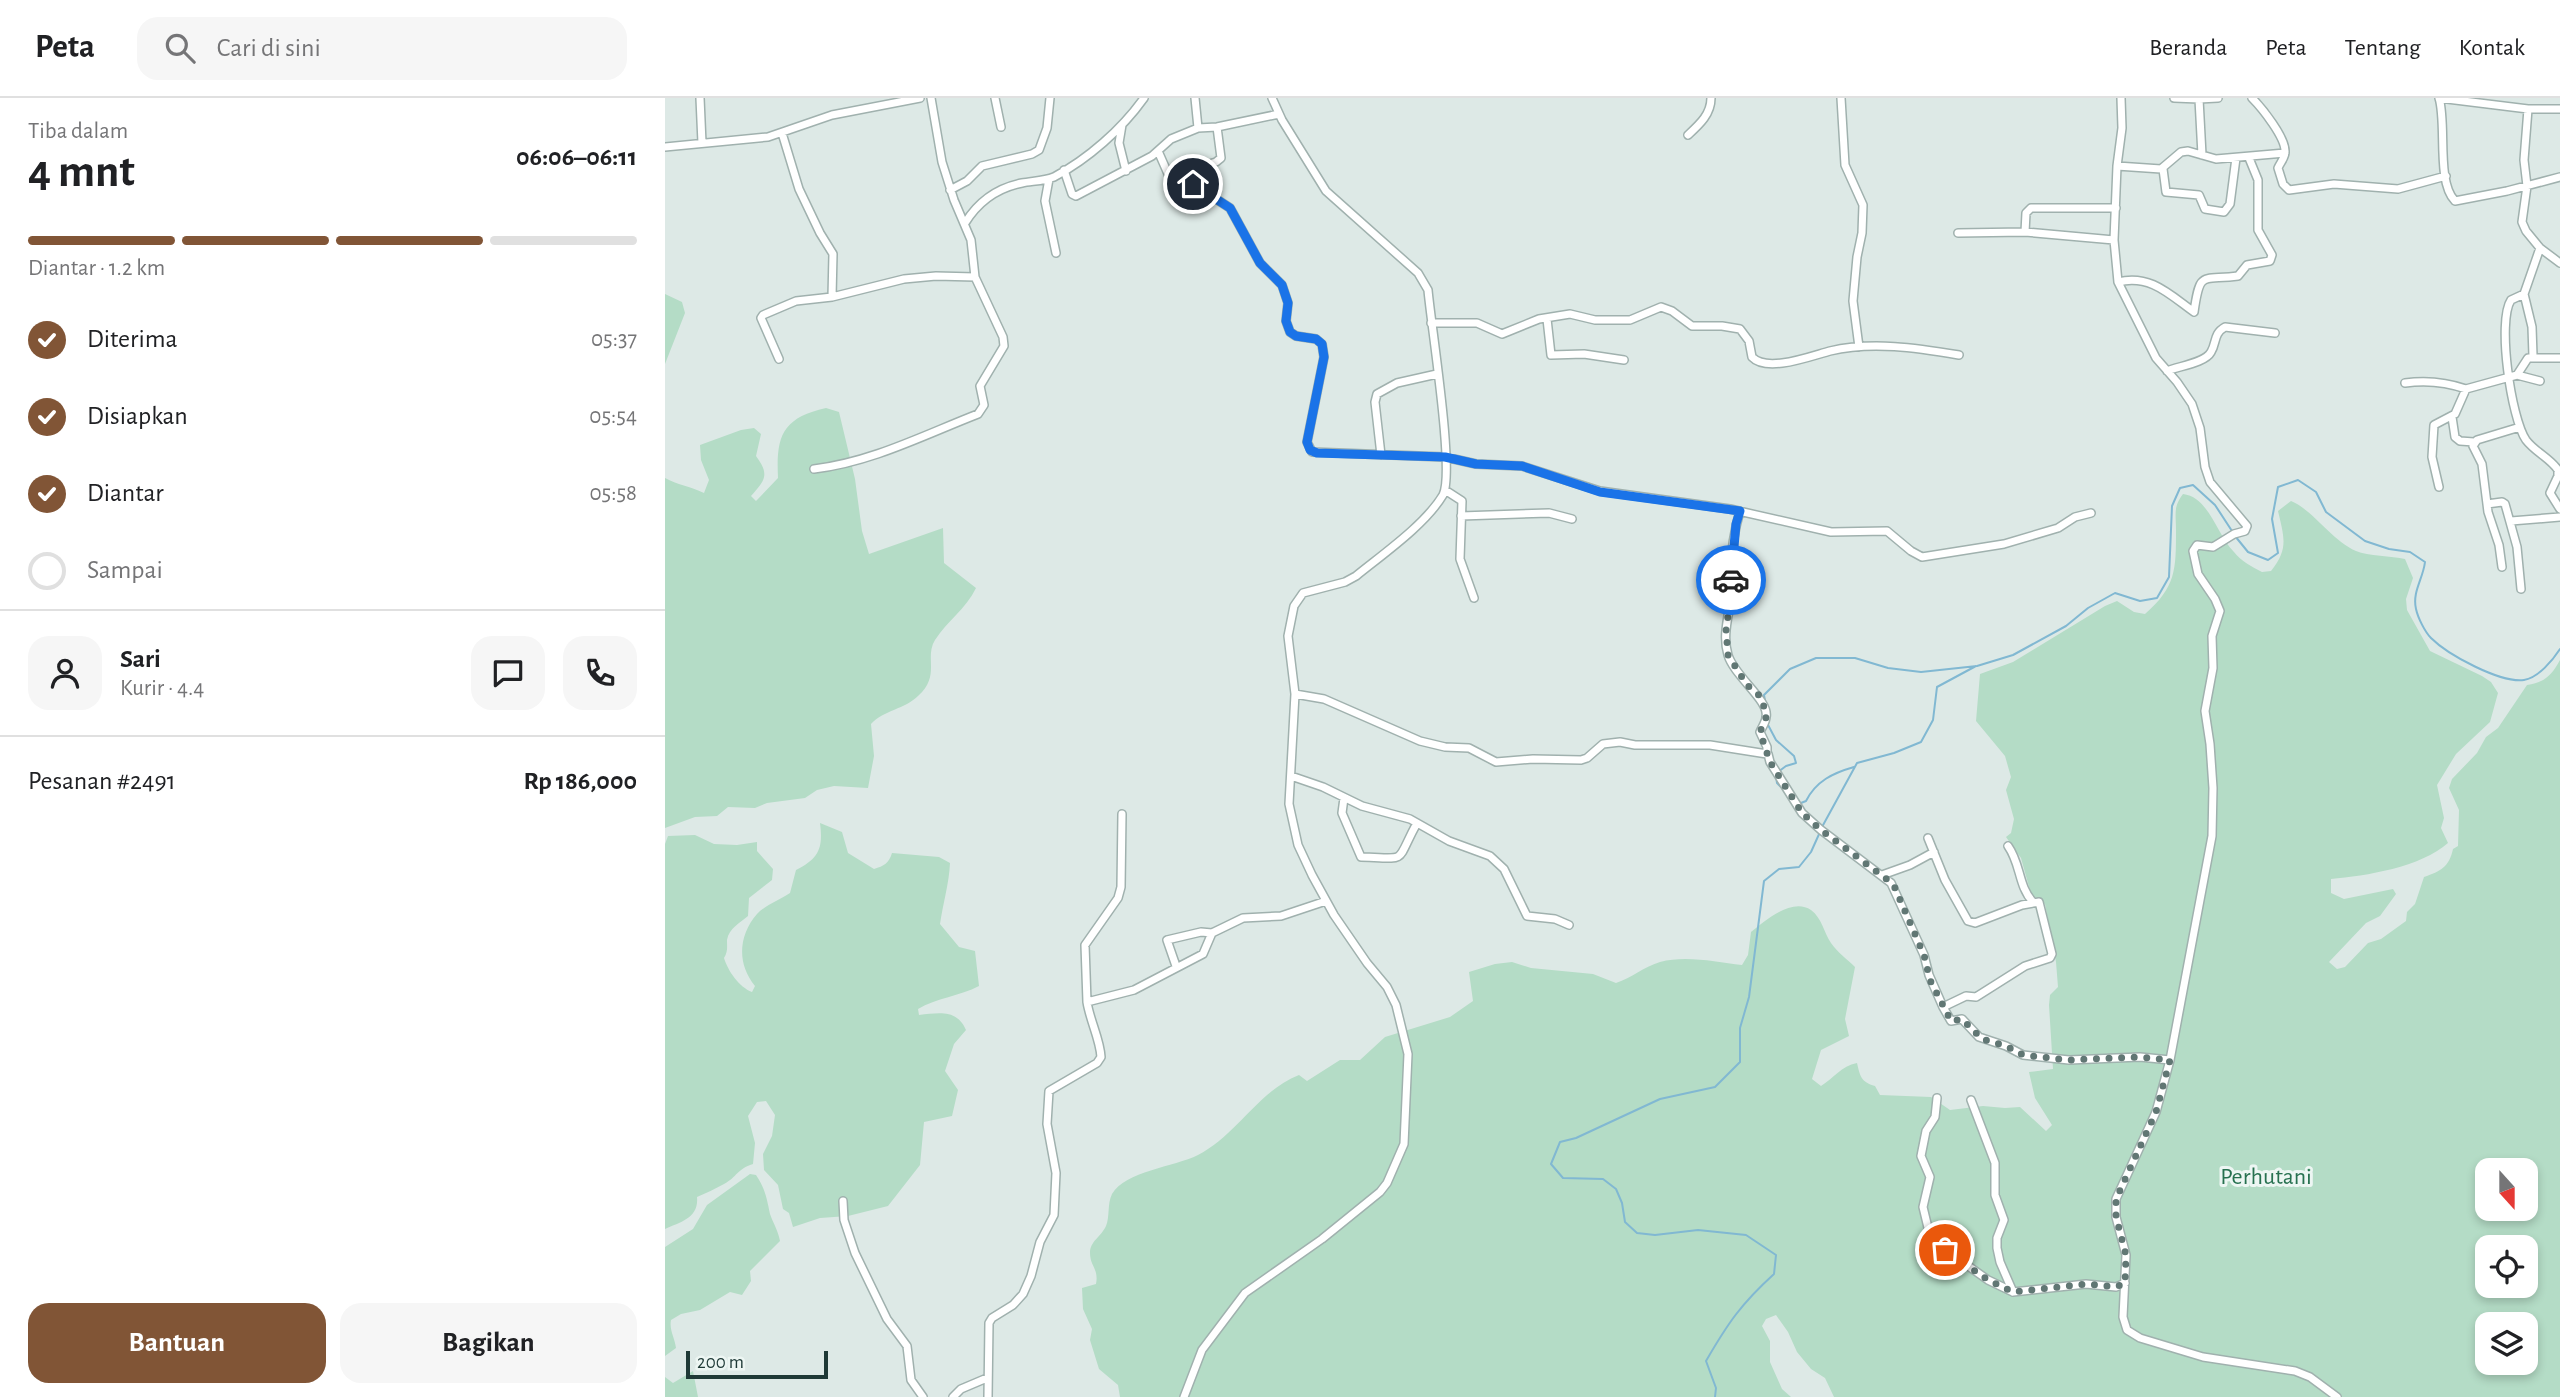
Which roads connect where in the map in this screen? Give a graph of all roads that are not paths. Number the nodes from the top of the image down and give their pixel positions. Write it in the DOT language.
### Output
graph roads {
  1 [pos="700,98"];
  2 [pos="920,98"];
  3 [pos="931,98"];
  4 [pos="995,98"];
  5 [pos="1050,98"];
  6 [pos="1145,98"];
  7 [pos="1195,98"];
  8 [pos="1272,98"];
  9 [pos="1711,98"];
  10 [pos="1841,98"];
  11 [pos="2121,98"];
  12 [pos="2174,98"];
  13 [pos="2218,98"];
  14 [pos="2252,98"];
  15 [pos="2439,98"];
  16 [pos="2199,99"];
  17 [pos="2509,102"];
  18 [pos="2528,109"];
  19 [pos="2560,109"];
  20 [pos="1279,114"];
  21 [pos="1122,125"];
  22 [pos="1001,127"];
  23 [pos="1217,127"];
  24 [pos="1198,128"];
  25 [pos="782,133"];
  26 [pos="1688,135"];
  27 [pos="702,143"];
  28 [pos="665,147"];
  29 [pos="1158,151"];
  30 [pos="2285,153"];
  31 [pos="2201,155"];
  32 [pos="2237,158"];
  33 [pos="2249,158"];
  34 [pos="2117,166"];
  35 [pos="2163,169"];
  36 [pos="1064,170"];
  37 [pos="1191,170"];
  38 [pos="1126,171"];
  39 [pos="2446,176"];
  40 [pos="2560,177"];
  41 [pos="1049,179"];
  42 [pos="2527,186"];
  43 [pos="950,190"];
  44 [pos="2116,208"];
  45 [pos="965,223"];
  46 [pos="2025,232"];
  47 [pos="1958,233"];
  48 [pos="2115,240"];
  49 [pos="2540,248"];
  50 [pos="1056,253"];
  51 [pos="2560,263"];
  52 [pos="975,276"];
  53 [pos="2118,282"];
  54 [pos="2524,294"];
  55 [pos="832,297"];
  56 [pos="1547,319"];
  57 [pos="1431,323"];
  58 [pos="2275,333"];
  59 [pos="1859,347"];
  60 [pos="1959,355"];
  61 [pos="2533,356"];
  62 [pos="2560,358"];
  63 [pos="779,359"];
  64 [pos="1624,360"];
  65 [pos="2167,370"];
  66 [pos="1437,374"];
  67 [pos="2517,375"];
  68 [pos="2507,378"];
  69 [pos="2540,381"];
  70 [pos="2405,383"];
  71 [pos="2466,389"];
  72 [pos="2452,417"];
  73 [pos="2520,427"];
  74 [pos="2474,442"];
  75 [pos="1381,455"];
  76 [pos="1445,457"];
  77 [pos="814,470"];
  78 [pos="2439,486"];
  79 [pos="1445,490"];
  80 [pos="2487,504"];
  81 [pos="2560,509"];
  82 [pos="1740,511"];
  83 [pos="2091,513"];
  84 [pos="1461,516"];
  85 [pos="2560,516"];
  86 [pos="1572,519"];
  87 [pos="2511,521"];
  88 [pos="2502,567"];
  89 [pos="2521,589"];
  90 [pos="1474,598"];
  91 [pos="1295,694"];
  92 [pos="1768,754"];
  93 [pos="1291,776"];
  94 [pos="1344,797"];
  95 [pos="1122,814"];
  96 [pos="1417,823"];
  97 [pos="1929,838"];
  98 [pos="2008,846"];
  99 [pos="1934,852"];
  100 [pos="1882,875"];
  101 [pos="2033,902"];
  102 [pos="1330,908"];
  103 [pos="1569,926"];
  104 [pos="1212,933"];
  105 [pos="1176,966"];
  106 [pos="1087,1002"];
  107 [pos="1943,1007"];
  108 [pos="2170,1060"];
  109 [pos="1937,1098"];
  110 [pos="1971,1100"];
  111 [pos="843,1201"];
  112 [pos="2125,1283"];
  113 [pos="2013,1292"];
  114 [pos="988,1378"];
  115 [pos="923,1397"];
  116 [pos="953,1397"];
  117 [pos="988,1397"];
  118 [pos="1184,1397"];
  119 [pos="2337,1397"];
  1 -- 27 [label="street"];
  2 -- 25 [label="street"];
  3 -- 43 [label="street"];
  4 -- 22 [label="street"];
  5 -- 43 [label="street"];
  6 -- 21 [label="street"];
  7 -- 24 [label="street"];
  8 -- 20 [label="street"];
  9 -- 26 [label="street"];
  10 -- 59 [label="street"];
  11 -- 34 [label="street"];
  12 -- 16 [label="street"];
  13 -- 16 [label="street"];
  14 -- 30 [label="street"];
  15 -- 17 [label="street"];
  15 -- 39 [label="street"];
  16 -- 31 [label="street"];
  17 -- 18 [label="street"];
  18 -- 19 [label="street"];
  18 -- 42 [label="street"];
  20 -- 23 [label="street"];
  20 -- 57 [label="street"];
  21 -- 36 [label="street"];
  21 -- 38 [label="street"];
  23 -- 24 [label="street"];
  23 -- 37 [label="street"];
  24 -- 29 [label="street"];
  25 -- 27 [label="street"];
  25 -- 55 [label="street"];
  27 -- 28 [label="street"];
  29 -- 37 [label="street"];
  29 -- 38 [label="street"];
  30 -- 33 [label="street"];
  30 -- 39 [label="street"];
  31 -- 32 [label="street"];
  31 -- 35 [label="street"];
  32 -- 33 [label="street"];
  32 -- 35 [label="street"];
  33 -- 53 [label="street"];
  34 -- 35 [label="street"];
  34 -- 44 [label="street"];
  36 -- 38 [label="street"];
  36 -- 41 [label="street"];
  37 -- 75 [label="street"];
  39 -- 42 [label="street"];
  40 -- 42 [label="street"];
  41 -- 45 [label="street"];
  41 -- 50 [label="street"];
  42 -- 49 [label="street"];
  43 -- 45 [label="street"];
  44 -- 46 [label="street"];
  44 -- 48 [label="street"];
  45 -- 52 [label="street"];
  46 -- 47 [label="street"];
  46 -- 48 [label="street"];
  48 -- 53 [label="street"];
  49 -- 51 [label="street"];
  49 -- 54 [label="street"];
  52 -- 55 [label="street"];
  52 -- 77 [label="street"];
  53 -- 65 [label="street"];
  54 -- 61 [label="street"];
  54 -- 68 [label="street"];
  55 -- 63 [label="street"];
  56 -- 57 [label="street"];
  56 -- 59 [label="street"];
  56 -- 64 [label="street"];
  57 -- 66 [label="street"];
  58 -- 65 [label="street"];
  59 -- 60 [label="street"];
  61 -- 62 [label="street"];
  61 -- 67 [label="street"];
  65 -- 108 [label="street"];
  66 -- 75 [label="street"];
  66 -- 76 [label="street"];
  67 -- 68 [label="street"];
  67 -- 69 [label="street"];
  68 -- 71 [label="street"];
  68 -- 73 [label="street"];
  70 -- 71 [label="street"];
  71 -- 72 [label="street"];
  72 -- 74 [label="street"];
  72 -- 78 [label="street"];
  73 -- 74 [label="street"];
  73 -- 81 [label="street"];
  74 -- 80 [label="street"];
  75 -- 76 [label="street"];
  76 -- 79 [label="street"];
  76 -- 82 [label="street"];
  79 -- 84 [label="street"];
  79 -- 91 [label="street"];
  80 -- 87 [label="street"];
  80 -- 88 [label="street"];
  82 -- 83 [label="street"];
  82 -- 92 [label="street"];
  84 -- 86 [label="street"];
  84 -- 90 [label="street"];
  85 -- 87 [label="street"];
  87 -- 89 [label="street"];
  91 -- 92 [label="street"];
  91 -- 93 [label="street"];
  92 -- 100 [label="street"];
  93 -- 94 [label="street"];
  93 -- 102 [label="street"];
  94 -- 96 [label="street"];
  94 -- 96 [label="street"];
  95 -- 106 [label="street"];
  96 -- 103 [label="street"];
  97 -- 99 [label="street"];
  98 -- 101 [label="street"];
  99 -- 100 [label="street"];
  99 -- 101 [label="street"];
  100 -- 107 [label="street"];
  101 -- 107 [label="street"];
  102 -- 104 [label="street"];
  102 -- 118 [label="street"];
  104 -- 105 [label="street"];
  104 -- 105 [label="street"];
  105 -- 106 [label="street"];
  106 -- 114 [label="street"];
  107 -- 108 [label="street"];
  108 -- 112 [label="street"];
  109 -- 113 [label="street"];
  110 -- 113 [label="street"];
  111 -- 115 [label="street"];
  112 -- 113 [label="street"];
  112 -- 119 [label="street"];
  114 -- 116 [label="street"];
  114 -- 117 [label="street"];
}
